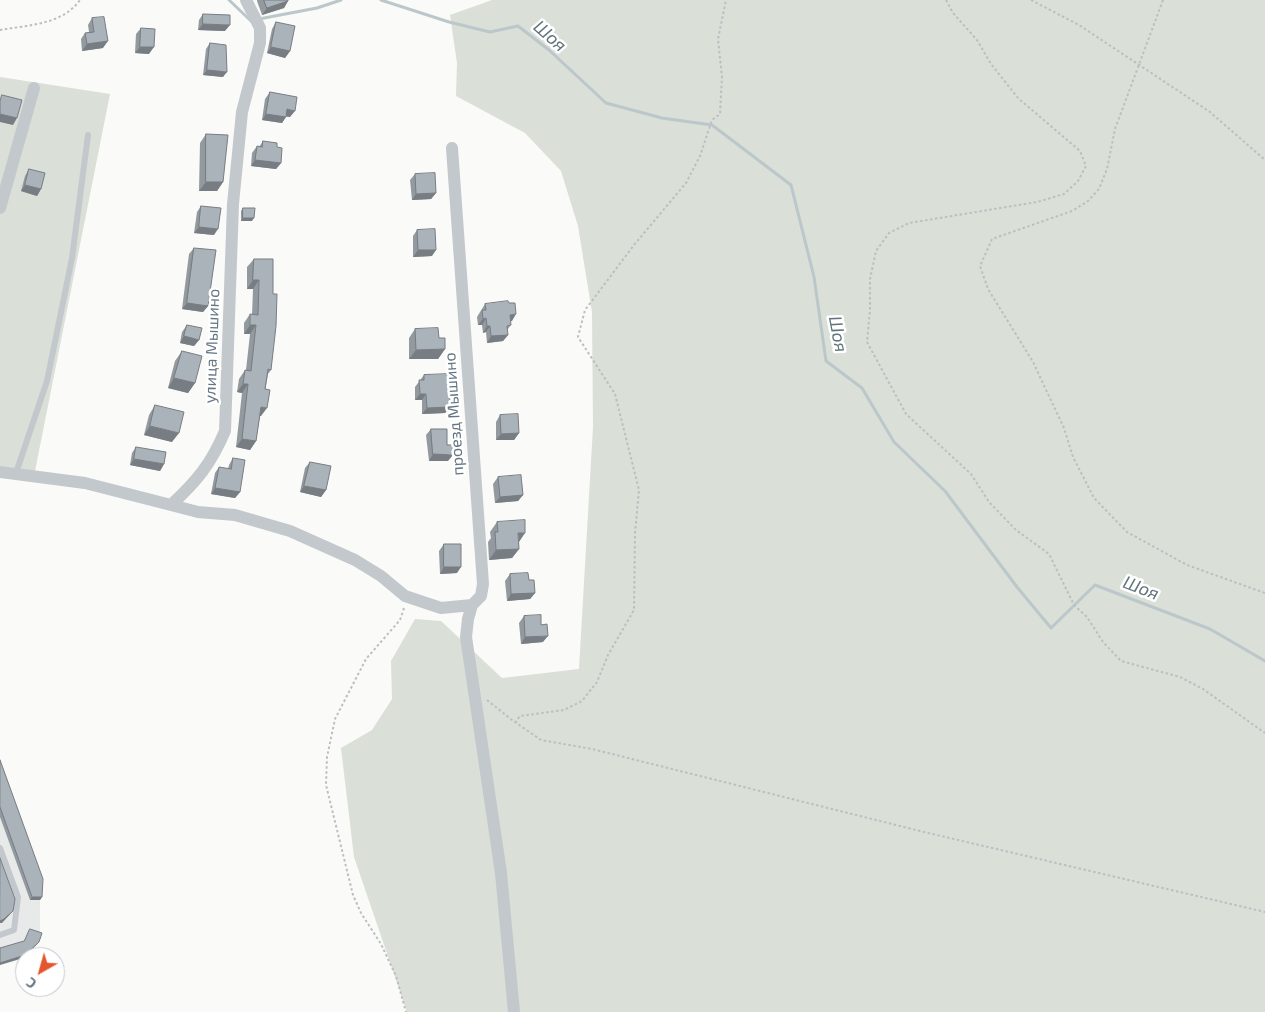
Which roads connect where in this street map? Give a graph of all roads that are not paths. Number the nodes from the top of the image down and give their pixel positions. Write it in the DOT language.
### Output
graph roads {
  1 [pos="246,0"];
  2 [pos="34,88"];
  3 [pos="88,135"];
  4 [pos="452,148"];
  5 [pos="0,208"];
  6 [pos="0,472"];
  7 [pos="16,473"];
  8 [pos="171,505"];
  9 [pos="472,605"];
  10 [pos="0,848"];
  11 [pos="0,935"];
  12 [pos="514,1012"];
  1 -- 8 [label="street, улица Мышино"];
  2 -- 5 [label="street"];
  3 -- 7 [label="lane"];
  4 -- 9 [label="street, проезд Мышино"];
  6 -- 7 [label="street"];
  7 -- 8 [label="street"];
  8 -- 9 [label="street"];
  9 -- 12 [label="street, проезд Мышино"];
  10 -- 11 [label="lane"];
}
